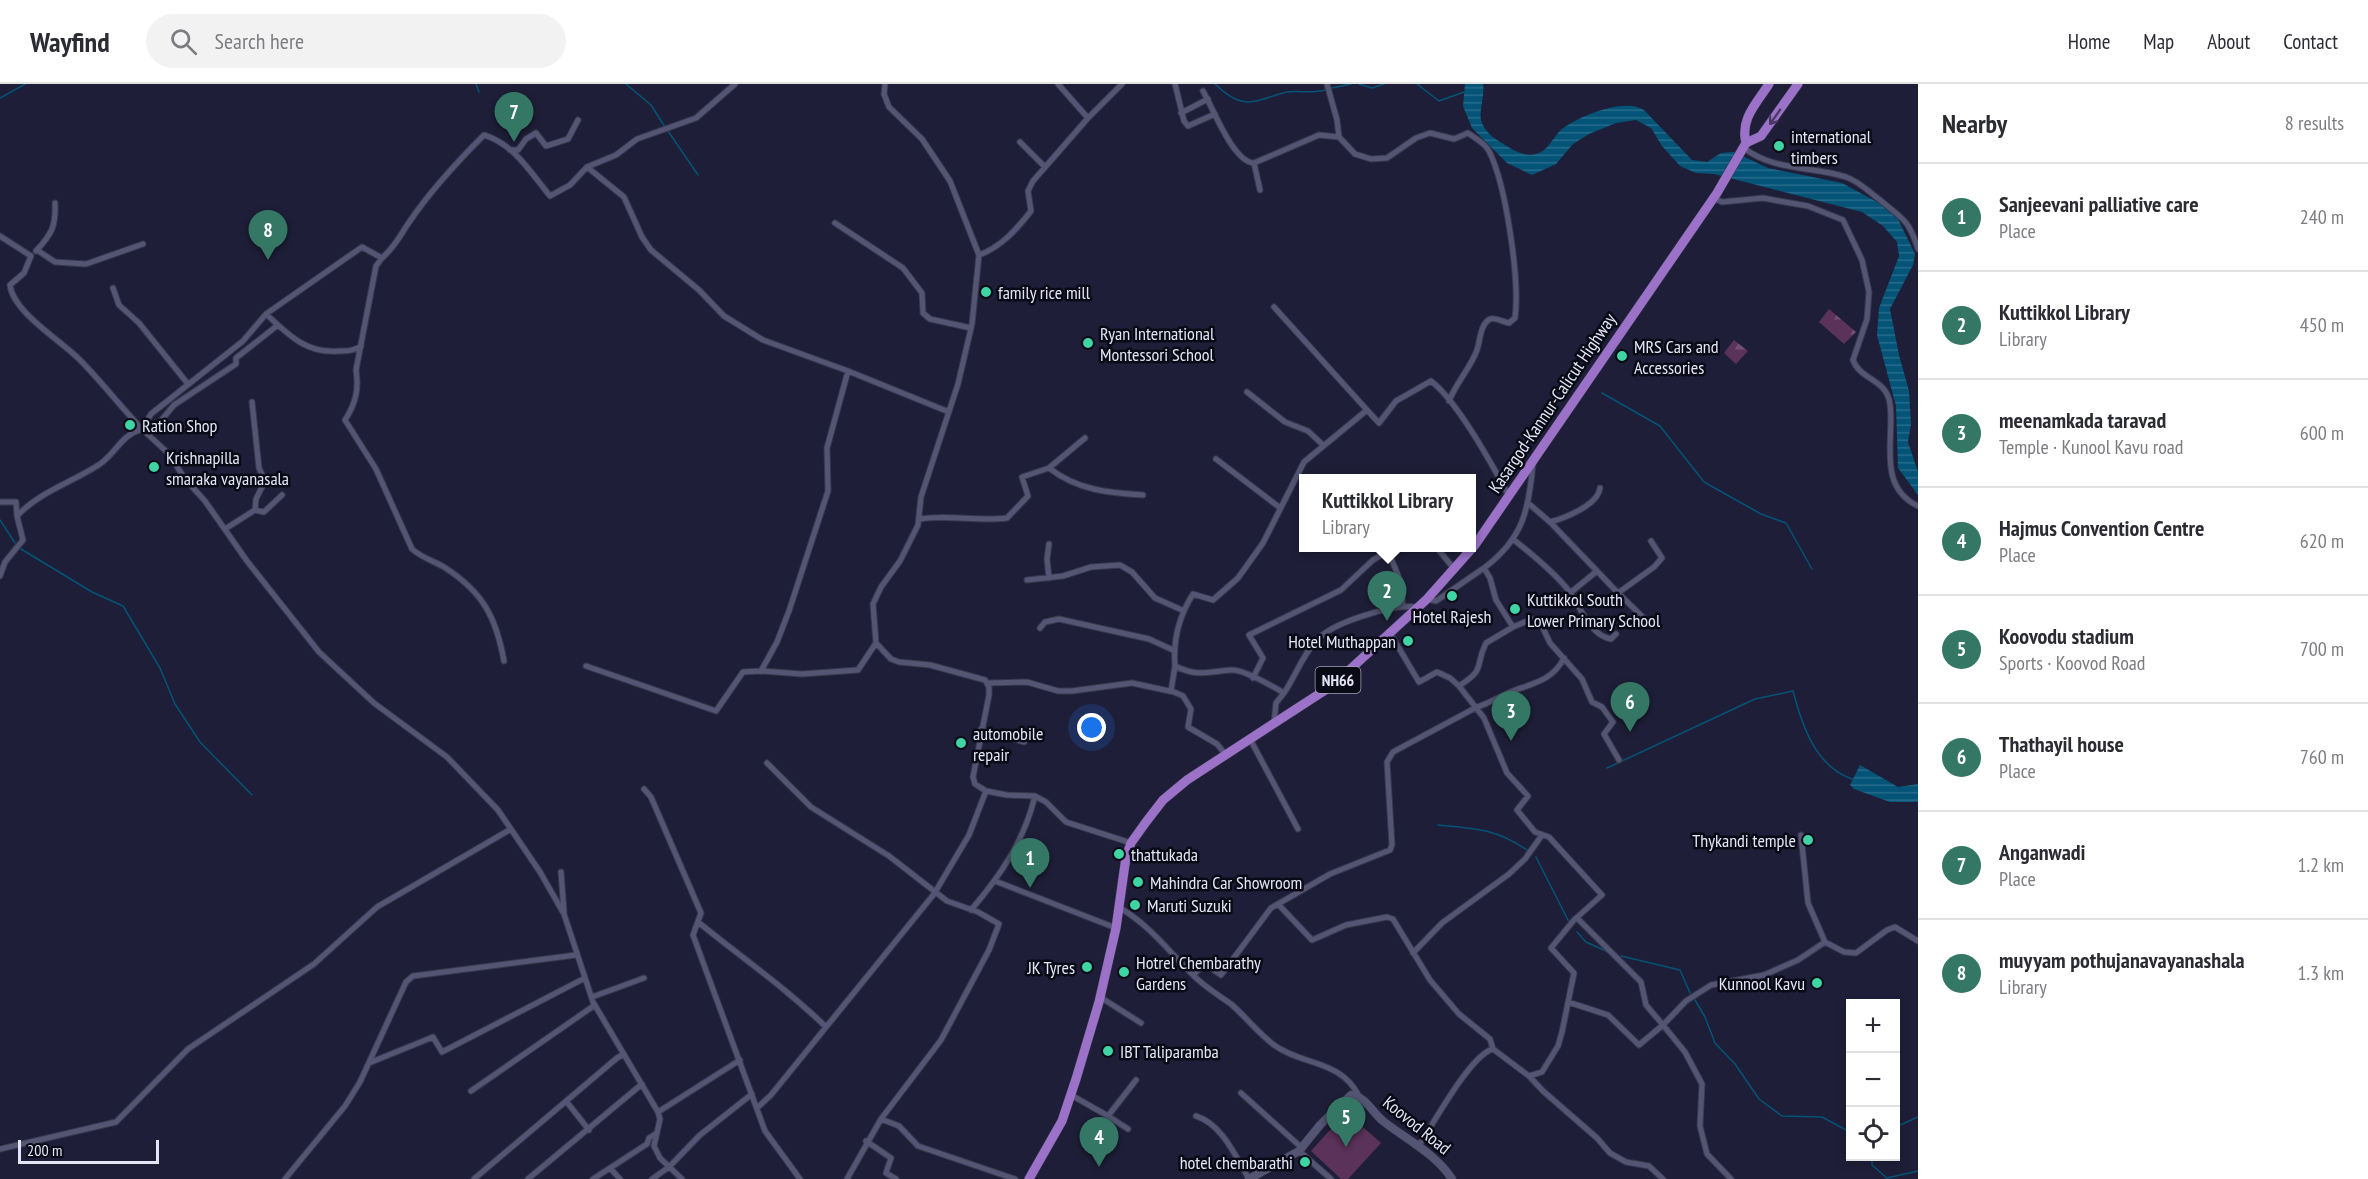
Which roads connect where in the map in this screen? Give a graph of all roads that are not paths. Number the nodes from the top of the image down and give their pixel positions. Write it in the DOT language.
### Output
graph roads {
  1 [pos="735,84"];
  2 [pos="885,84"];
  3 [pos="1058,84"];
  4 [pos="1122,84"];
  5 [pos="1175,84"];
  6 [pos="1327,84"];
  7 [pos="1769,84"];
  8 [pos="1798,84"];
  9 [pos="1203,91"];
  10 [pos="1208,99"];
  11 [pos="1181,112"];
  12 [pos="1215,114"];
  13 [pos="1088,118"];
  14 [pos="578,120"];
  15 [pos="1339,137"];
  16 [pos="1020,142"];
  17 [pos="1744,148"];
  18 [pos="510,150"];
  19 [pos="1254,163"];
  20 [pos="587,167"];
  21 [pos="1045,167"];
  22 [pos="1260,190"];
  23 [pos="1715,195"];
  24 [pos="55,203"];
  25 [pos="835,223"];
  26 [pos="0,236"];
  27 [pos="142,244"];
  28 [pos="1918,249"];
  29 [pos="37,250"];
  30 [pos="979,255"];
  31 [pos="31,256"];
  32 [pos="382,258"];
  33 [pos="113,288"];
  34 [pos="1274,307"];
  35 [pos="266,314"];
  36 [pos="278,325"];
  37 [pos="971,328"];
  38 [pos="361,346"];
  39 [pos="848,371"];
  40 [pos="188,384"];
  41 [pos="1247,392"];
  42 [pos="1449,401"];
  43 [pos="252,402"];
  44 [pos="1367,410"];
  45 [pos="949,412"];
  46 [pos="142,429"];
  47 [pos="149,435"];
  48 [pos="1084,438"];
  49 [pos="1323,445"];
  50 [pos="1216,459"];
  51 [pos="1534,459"];
  52 [pos="1049,468"];
  53 [pos="1600,488"];
  54 [pos="282,495"];
  55 [pos="1143,495"];
  56 [pos="1509,496"];
  57 [pos="0,502"];
  58 [pos="1528,503"];
  59 [pos="1918,506"];
  60 [pos="1279,507"];
  61 [pos="255,510"];
  62 [pos="17,516"];
  63 [pos="920,519"];
  64 [pos="1550,522"];
  65 [pos="225,529"];
  66 [pos="1514,540"];
  67 [pos="1476,541"];
  68 [pos="1651,541"];
  69 [pos="1049,544"];
  70 [pos="1382,552"];
  71 [pos="1389,552"];
  72 [pos="1440,552"];
  73 [pos="1468,552"];
  74 [pos="1484,568"];
  75 [pos="1455,570"];
  76 [pos="1597,572"];
  77 [pos="0,576"];
  78 [pos="1049,578"];
  79 [pos="1027,580"];
  80 [pos="1570,593"];
  81 [pos="1618,593"];
  82 [pos="1427,599"];
  83 [pos="1403,606"];
  84 [pos="1418,607"];
  85 [pos="1182,610"];
  86 [pos="1649,623"];
  87 [pos="1513,627"];
  88 [pos="1040,628"];
  89 [pos="1390,633"];
  90 [pos="1616,634"];
  91 [pos="876,643"];
  92 [pos="1173,650"];
  93 [pos="1564,657"];
  94 [pos="504,661"];
  95 [pos="586,666"];
  96 [pos="1175,666"];
  97 [pos="761,671"];
  98 [pos="1253,678"];
  99 [pos="988,683"];
  100 [pos="1459,686"];
  101 [pos="1171,691"];
  102 [pos="1284,693"];
  103 [pos="1477,706"];
  104 [pos="1274,723"];
  105 [pos="981,729"];
  106 [pos="1250,739"];
  107 [pos="1024,742"];
  108 [pos="1226,755"];
  109 [pos="1619,760"];
  110 [pos="767,764"];
  111 [pos="644,789"];
  112 [pos="986,791"];
  113 [pos="1035,796"];
  114 [pos="511,829"];
  115 [pos="1298,829"];
  116 [pos="1542,835"];
  117 [pos="1801,835"];
  118 [pos="1131,843"];
  119 [pos="561,872"];
  120 [pos="995,881"];
  121 [pos="935,892"];
  122 [pos="1278,904"];
  123 [pos="1120,908"];
  124 [pos="971,910"];
  125 [pos="564,914"];
  126 [pos="1577,918"];
  127 [pos="698,922"];
  128 [pos="1116,928"];
  129 [pos="1918,941"];
  130 [pos="1825,942"];
  131 [pos="1413,954"];
  132 [pos="576,955"];
  133 [pos="1192,975"];
  134 [pos="585,978"];
  135 [pos="644,978"];
  136 [pos="592,997"];
  137 [pos="1100,997"];
  138 [pos="1568,1002"];
  139 [pos="595,1005"];
  140 [pos="1141,1023"];
  141 [pos="1663,1025"];
  142 [pos="826,1027"];
  143 [pos="1493,1049"];
  144 [pos="624,1054"];
  145 [pos="740,1060"];
  146 [pos="369,1063"];
  147 [pos="1529,1076"];
  148 [pos="1136,1080"];
  149 [pos="642,1084"];
  150 [pos="471,1091"];
  151 [pos="1241,1093"];
  152 [pos="752,1094"];
  153 [pos="1071,1095"];
  154 [pos="1359,1096"];
  155 [pos="566,1101"];
  156 [pos="757,1108"];
  157 [pos="658,1112"];
  158 [pos="1108,1116"];
  159 [pos="1196,1116"];
  160 [pos="881,1119"];
  161 [pos="1128,1129"];
  162 [pos="589,1130"];
  163 [pos="657,1133"];
  164 [pos="866,1142"];
  165 [pos="1419,1146"];
  166 [pos="0,1149"];
  167 [pos="1301,1149"];
  168 [pos="669,1167"];
  169 [pos="610,1168"];
  170 [pos="287,1178"];
  171 [pos="474,1179"];
  172 [pos="528,1179"];
  173 [pos="594,1179"];
  174 [pos="620,1179"];
  175 [pos="652,1179"];
  176 [pos="682,1179"];
  177 [pos="800,1179"];
  178 [pos="847,1179"];
  179 [pos="896,1179"];
  180 [pos="1015,1179"];
  181 [pos="1029,1179"];
  182 [pos="1249,1179"];
  183 [pos="1331,1179"];
  184 [pos="1452,1179"];
  185 [pos="1663,1179"];
  186 [pos="1731,1179"];
  1 -- 20 [label="street"];
  2 -- 30 [label="street"];
  3 -- 13 [label="street"];
  4 -- 13 [label="street"];
  5 -- 11 [label="street"];
  6 -- 15 [label="street"];
  7 -- 17 [label="highway, Kasargod-Kannur-Calicut Highway / NH66"];
  8 -- 17 [label="highway, Kasargod-Kannur-Calicut Highway / NH66, one-way"];
  9 -- 10 [label="street"];
  10 -- 11 [label="street"];
  10 -- 12 [label="street"];
  11 -- 12 [label="street"];
  12 -- 19 [label="street"];
  13 -- 21 [label="street"];
  14 -- 18 [label="street"];
  15 -- 19 [label="street"];
  15 -- 42 [label="street"];
  16 -- 21 [label="street"];
  17 -- 23 [label="highway, Kasargod-Kannur-Calicut Highway / NH66"];
  17 -- 28 [label="street"];
  18 -- 20 [label="street"];
  18 -- 32 [label="street"];
  19 -- 22 [label="street"];
  20 -- 39 [label="street"];
  21 -- 30 [label="street"];
  23 -- 51 [label="highway, Kasargod-Kannur-Calicut Highway / NH66"];
  23 -- 59 [label="street"];
  24 -- 29 [label="street"];
  25 -- 37 [label="street"];
  26 -- 31 [label="street"];
  27 -- 29 [label="street"];
  29 -- 31 [label="street"];
  30 -- 37 [label="street"];
  31 -- 46 [label="street"];
  32 -- 35 [label="street"];
  32 -- 38 [label="street"];
  33 -- 40 [label="street"];
  34 -- 44 [label="street"];
  35 -- 36 [label="street"];
  35 -- 40 [label="street"];
  36 -- 38 [label="street"];
  36 -- 47 [label="street"];
  37 -- 45 [label="street"];
  38 -- 94 [label="street"];
  39 -- 45 [label="street"];
  39 -- 97 [label="street"];
  40 -- 46 [label="street"];
  41 -- 49 [label="street"];
  42 -- 44 [label="street"];
  42 -- 56 [label="street"];
  43 -- 61 [label="street"];
  44 -- 49 [label="street"];
  45 -- 63 [label="street"];
  46 -- 47 [label="street"];
  46 -- 62 [label="street"];
  47 -- 65 [label="street"];
  48 -- 52 [label="street"];
  49 -- 60 [label="street"];
  50 -- 60 [label="street"];
  51 -- 56 [label="highway, Kasargod-Kannur-Calicut Highway / NH66"];
  51 -- 58 [label="street"];
  52 -- 55 [label="street"];
  52 -- 63 [label="street"];
  53 -- 64 [label="street"];
  54 -- 61 [label="street"];
  56 -- 67 [label="highway, Kasargod-Kannur-Calicut Highway / NH66"];
  57 -- 62 [label="street"];
  58 -- 64 [label="street"];
  58 -- 66 [label="street"];
  60 -- 85 [label="street"];
  61 -- 65 [label="street"];
  62 -- 77 [label="street"];
  63 -- 91 [label="street"];
  64 -- 76 [label="street"];
  65 -- 114 [label="street"];
  66 -- 74 [label="street"];
  66 -- 80 [label="street"];
  68 -- 81 [label="street"];
  69 -- 78 [label="street"];
  70 -- 98 [label="street"];
  71 -- 83 [label="street"];
  72 -- 75 [label="street"];
  73 -- 75 [label="highway, Kasargod-Kannur-Calicut Highway / NH66"];
  74 -- 82 [label="street"];
  74 -- 87 [label="street"];
  75 -- 82 [label="highway, Kasargod-Kannur-Calicut Highway / NH66"];
  76 -- 80 [label="street"];
  76 -- 81 [label="street"];
  78 -- 79 [label="street"];
  78 -- 85 [label="street"];
  80 -- 90 [label="street"];
  81 -- 86 [label="street"];
  82 -- 84 [label="highway, Kasargod-Kannur-Calicut Highway / NH66"];
  83 -- 84 [label="street"];
  83 -- 102 [label="street"];
  84 -- 89 [label="highway, Kasargod-Kannur-Calicut Highway / NH66"];
  85 -- 92 [label="street"];
  87 -- 93 [label="street"];
  87 -- 100 [label="street"];
  88 -- 92 [label="street"];
  89 -- 100 [label="street"];
  89 -- 104 [label="highway, Kasargod-Kannur-Calicut Highway / NH66"];
  91 -- 97 [label="street"];
  91 -- 99 [label="street"];
  92 -- 96 [label="street"];
  93 -- 103 [label="street"];
  93 -- 109 [label="street"];
  95 -- 97 [label="street"];
  96 -- 98 [label="street"];
  96 -- 101 [label="street"];
  98 -- 102 [label="street"];
  99 -- 101 [label="street"];
  99 -- 105 [label="street"];
  100 -- 103 [label="street"];
  101 -- 108 [label="street"];
  102 -- 104 [label="street"];
  103 -- 116 [label="street"];
  103 -- 122 [label="street"];
  104 -- 106 [label="highway, Kasargod-Kannur-Calicut Highway / NH66"];
  105 -- 107 [label="street"];
  105 -- 112 [label="street"];
  106 -- 108 [label="highway, Kasargod-Kannur-Calicut Highway / NH66"];
  106 -- 115 [label="street"];
  108 -- 118 [label="highway, Kasargod-Kannur-Calicut Highway / NH66"];
  110 -- 121 [label="street"];
  111 -- 127 [label="street"];
  112 -- 113 [label="street"];
  112 -- 121 [label="street"];
  113 -- 118 [label="street"];
  113 -- 120 [label="street"];
  114 -- 125 [label="street"];
  114 -- 166 [label="street"];
  116 -- 126 [label="street"];
  116 -- 131 [label="street"];
  117 -- 130 [label="street"];
  118 -- 123 [label="highway, Kasargod-Kannur-Calicut Highway / NH66"];
  119 -- 125 [label="street"];
  120 -- 124 [label="street"];
  120 -- 128 [label="street"];
  121 -- 124 [label="street"];
  121 -- 142 [label="street"];
  122 -- 131 [label="street"];
  122 -- 133 [label="street"];
  123 -- 128 [label="highway, Kasargod-Kannur-Calicut Highway / NH66"];
  123 -- 133 [label="street"];
  124 -- 160 [label="street"];
  125 -- 132 [label="street"];
  126 -- 138 [label="street"];
  126 -- 141 [label="street"];
  127 -- 142 [label="street"];
  127 -- 145 [label="street"];
  128 -- 137 [label="highway, Kasargod-Kannur-Calicut Highway / NH66"];
  129 -- 130 [label="street"];
  130 -- 141 [label="street"];
  131 -- 143 [label="street"];
  132 -- 134 [label="street"];
  132 -- 146 [label="street"];
  133 -- 154 [label="street"];
  134 -- 136 [label="street"];
  134 -- 146 [label="street"];
  135 -- 136 [label="street"];
  136 -- 139 [label="street"];
  137 -- 140 [label="street"];
  137 -- 153 [label="highway, Kasargod-Kannur-Calicut Highway / NH66"];
  138 -- 141 [label="street"];
  138 -- 147 [label="street"];
  139 -- 144 [label="street"];
  139 -- 150 [label="street"];
  141 -- 186 [label="street"];
  142 -- 156 [label="street"];
  143 -- 147 [label="street"];
  143 -- 165 [label="street"];
  144 -- 149 [label="street"];
  144 -- 155 [label="street"];
  145 -- 152 [label="street"];
  145 -- 157 [label="street"];
  146 -- 170 [label="street"];
  147 -- 185 [label="street"];
  148 -- 158 [label="street"];
  149 -- 157 [label="street"];
  149 -- 162 [label="street"];
  151 -- 167 [label="street"];
  152 -- 156 [label="street"];
  152 -- 168 [label="street"];
  153 -- 158 [label="street"];
  153 -- 181 [label="highway, Kasargod-Kannur-Calicut Highway / NH66"];
  154 -- 165 [label="main road, Koovod Road"];
  154 -- 167 [label="main road, Koovod Road"];
  155 -- 162 [label="street"];
  155 -- 171 [label="street"];
  156 -- 177 [label="street"];
  157 -- 163 [label="street"];
  158 -- 161 [label="street"];
  159 -- 182 [label="street"];
  160 -- 164 [label="street"];
  160 -- 180 [label="street"];
  162 -- 172 [label="street"];
  163 -- 168 [label="street"];
  163 -- 169 [label="street"];
  164 -- 178 [label="street"];
  164 -- 179 [label="street"];
  165 -- 184 [label="main road, Koovod Road"];
  167 -- 182 [label="main road, Koovod Road"];
  167 -- 183 [label="street"];
  168 -- 175 [label="street"];
  168 -- 176 [label="street"];
  169 -- 173 [label="street"];
  169 -- 174 [label="street"];
}
